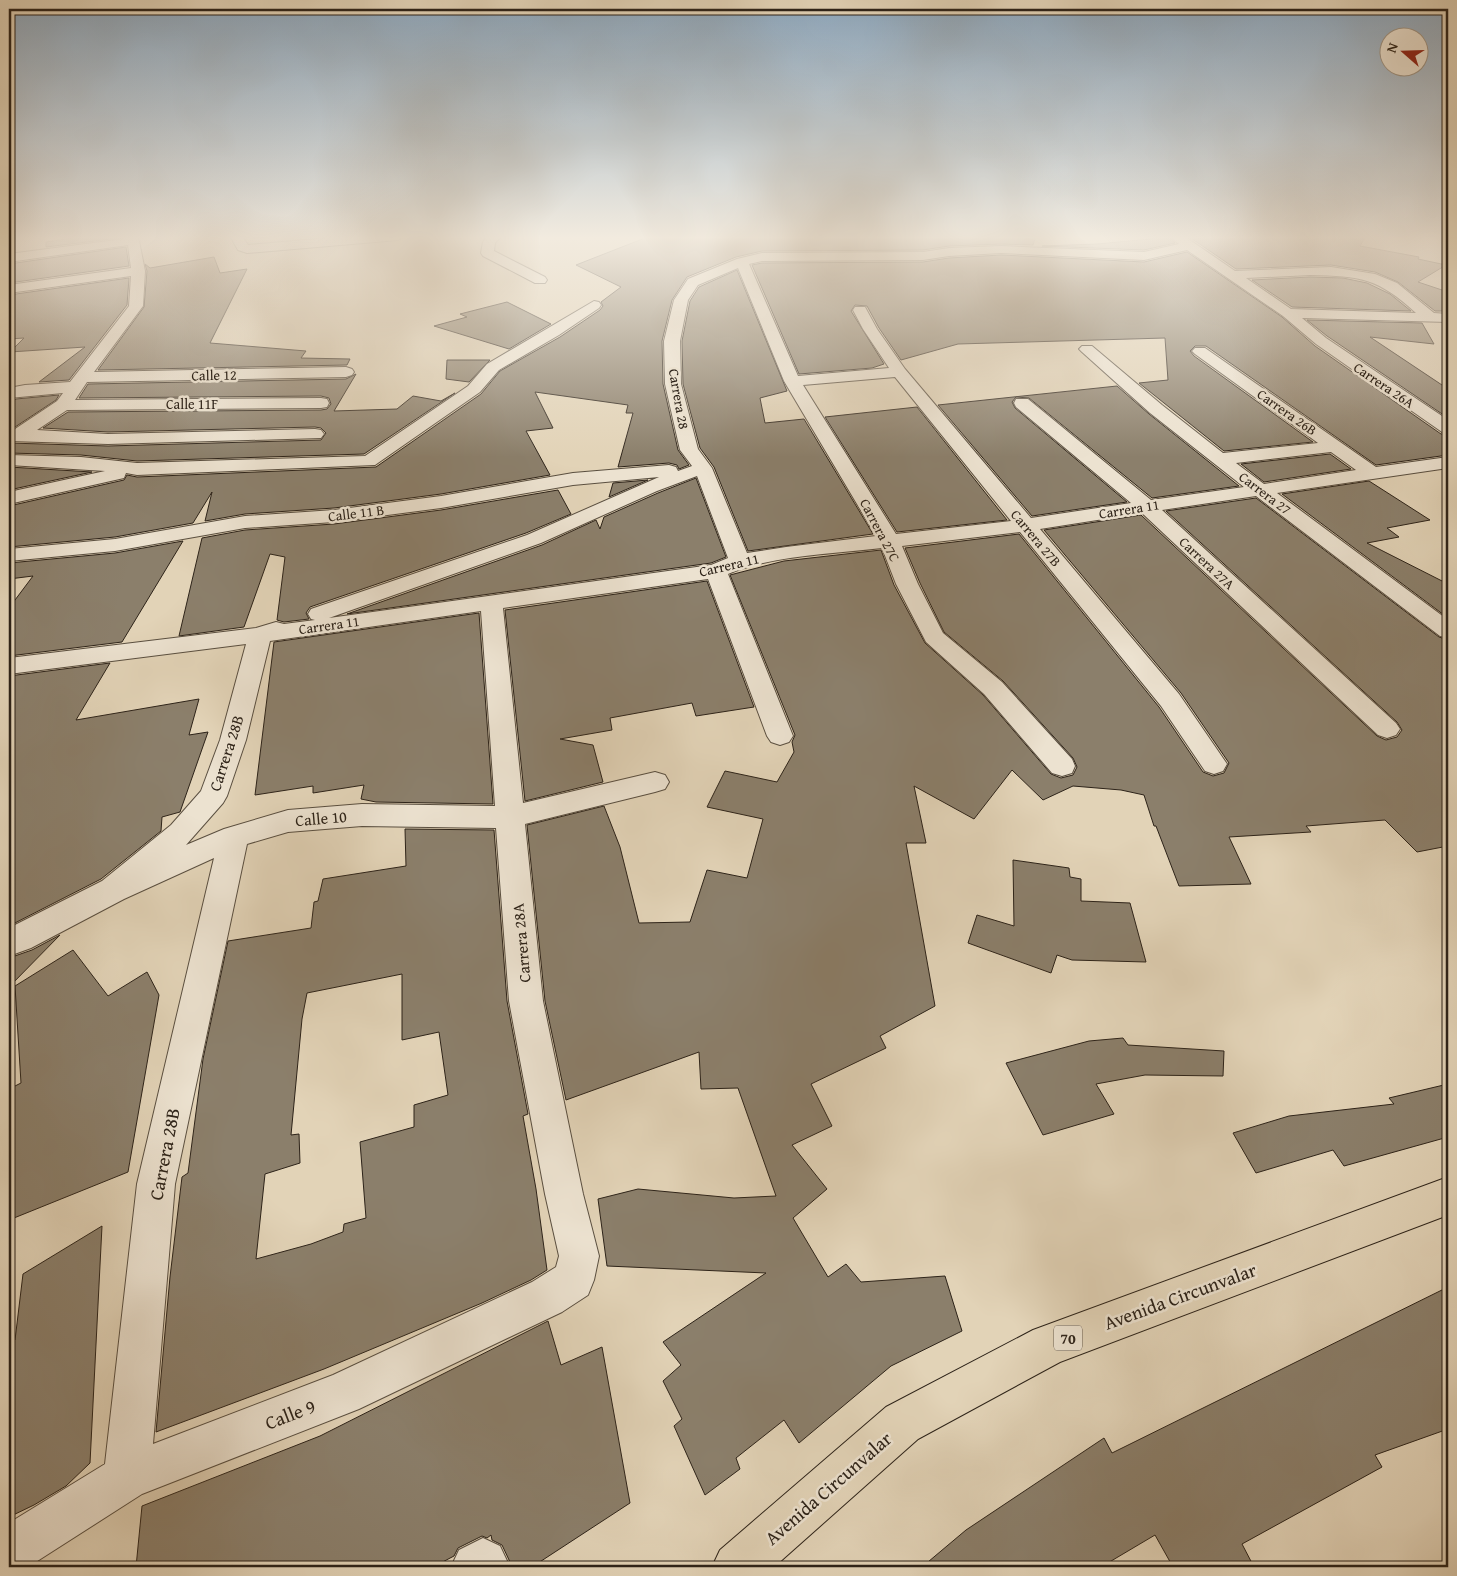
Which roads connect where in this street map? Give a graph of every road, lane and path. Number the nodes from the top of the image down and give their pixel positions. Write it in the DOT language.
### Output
graph roads {
  1 [pos="133,310"];
  2 [pos="587,310"];
  3 [pos="679,310"];
  4 [pos="762,310"];
  5 [pos="860,310"];
  6 [pos="1283,310"];
  7 [pos="1421,310"];
  8 [pos="1288,313"];
  9 [pos="1429,316"];
  10 [pos="1448,318"];
  11 [pos="1087,349"];
  12 [pos="1200,351"];
  13 [pos="98,359"];
  14 [pos="117,359"];
  15 [pos="346,372"];
  16 [pos="899,372"];
  17 [pos="244,374"];
  18 [pos="792,381"];
  19 [pos="79,382"];
  20 [pos="9,393"];
  21 [pos="321,402"];
  22 [pos="1022,403"];
  23 [pos="218,404"];
  24 [pos="63,405"];
  25 [pos="198,426"];
  26 [pos="1448,428"];
  27 [pos="315,434"];
  28 [pos="14,437"];
  29 [pos="1335,446"];
  30 [pos="1219,459"];
  31 [pos="9,460"];
  32 [pos="1448,462"];
  33 [pos="703,468"];
  34 [pos="137,469"];
  35 [pos="1374,474"];
  36 [pos="1260,489"];
  37 [pos="9,498"];
  38 [pos="1146,506"];
  39 [pos="1025,525"];
  40 [pos="889,540"];
  41 [pos="9,555"];
  42 [pos="740,561"];
  43 [pos="716,571"];
  44 [pos="491,602"];
  45 [pos="1448,631"];
  46 [pos="260,635"];
  47 [pos="9,666"];
  48 [pos="1387,729"];
  49 [pos="780,736"];
  50 [pos="1214,764"];
  51 [pos="1062,766"];
  52 [pos="655,782"];
  53 [pos="509,817"];
  54 [pos="234,837"];
  55 [pos="114,890"];
  56 [pos="9,942"];
  57 [pos="1448,1196"];
  58 [pos="573,1280"];
  59 [pos="127,1477"];
  60 [pos="9,1551"];
  61 [pos="737,1567"];
  1 -- 13 [label="street"];
  2 -- 34 [label="street"];
  3 -- 33 [label="street, Carrera 28"];
  4 -- 18 [label="street, Carrera 27C"];
  5 -- 16 [label="street, Carrera 27B"];
  6 -- 8 [label="street, Carrera 26A"];
  7 -- 9 [label="street"];
  8 -- 9 [label="street"];
  8 -- 26 [label="street, Carrera 26A"];
  9 -- 10 [label="street"];
  11 -- 30 [label="street, Carrera 27"];
  12 -- 29 [label="street, Carrera 26B"];
  13 -- 14 [label="street"];
  13 -- 19 [label="street"];
  15 -- 17 [label="street, Calle 12"];
  16 -- 18 [label="street"];
  16 -- 39 [label="street, Carrera 27B"];
  17 -- 19 [label="street, Calle 12"];
  17 -- 23 [label="street"];
  18 -- 40 [label="street, Carrera 27C"];
  19 -- 20 [label="street, Calle 12"];
  19 -- 24 [label="street"];
  21 -- 23 [label="street, Calle 11F"];
  22 -- 38 [label="street, Carrera 27A"];
  23 -- 24 [label="street, Calle 11F"];
  23 -- 25 [label="street"];
  24 -- 28 [label="street"];
  25 -- 27 [label="street"];
  25 -- 28 [label="street"];
  29 -- 30 [label="street"];
  29 -- 35 [label="street, Carrera 26B"];
  30 -- 36 [label="street, Carrera 27"];
  31 -- 34 [label="street"];
  32 -- 35 [label="street, Carrera 11"];
  33 -- 41 [label="street, Calle 11 B"];
  33 -- 42 [label="street, Carrera 28"];
  33 -- 46 [label="street"];
  34 -- 37 [label="street"];
  35 -- 36 [label="street, Carrera 11"];
  36 -- 38 [label="street, Carrera 11"];
  36 -- 45 [label="street, Carrera 27"];
  38 -- 39 [label="street, Carrera 11"];
  38 -- 48 [label="street, Carrera 27A"];
  39 -- 40 [label="street, Carrera 11"];
  39 -- 50 [label="street, Carrera 27B"];
  40 -- 42 [label="street, Carrera 11"];
  40 -- 51 [label="street, Carrera 27C"];
  42 -- 43 [label="street, Carrera 11"];
  43 -- 44 [label="street, Carrera 11"];
  43 -- 49 [label="street"];
  44 -- 46 [label="street, Carrera 11"];
  44 -- 53 [label="street, Carrera 28A"];
  46 -- 47 [label="street, Carrera 11"];
  46 -- 55 [label="street, Carrera 28B"];
  52 -- 53 [label="street, Calle 10"];
  53 -- 54 [label="street, Calle 10"];
  53 -- 58 [label="street, Carrera 28A"];
  54 -- 55 [label="street, Calle 10"];
  54 -- 59 [label="street, Carrera 28B"];
  55 -- 56 [label="street, Calle 10"];
  57 -- 61 [label="main road, Avenida Circunvalar / 70"];
  58 -- 59 [label="street, Calle 9"];
  59 -- 60 [label="street, Calle 9"];
}
